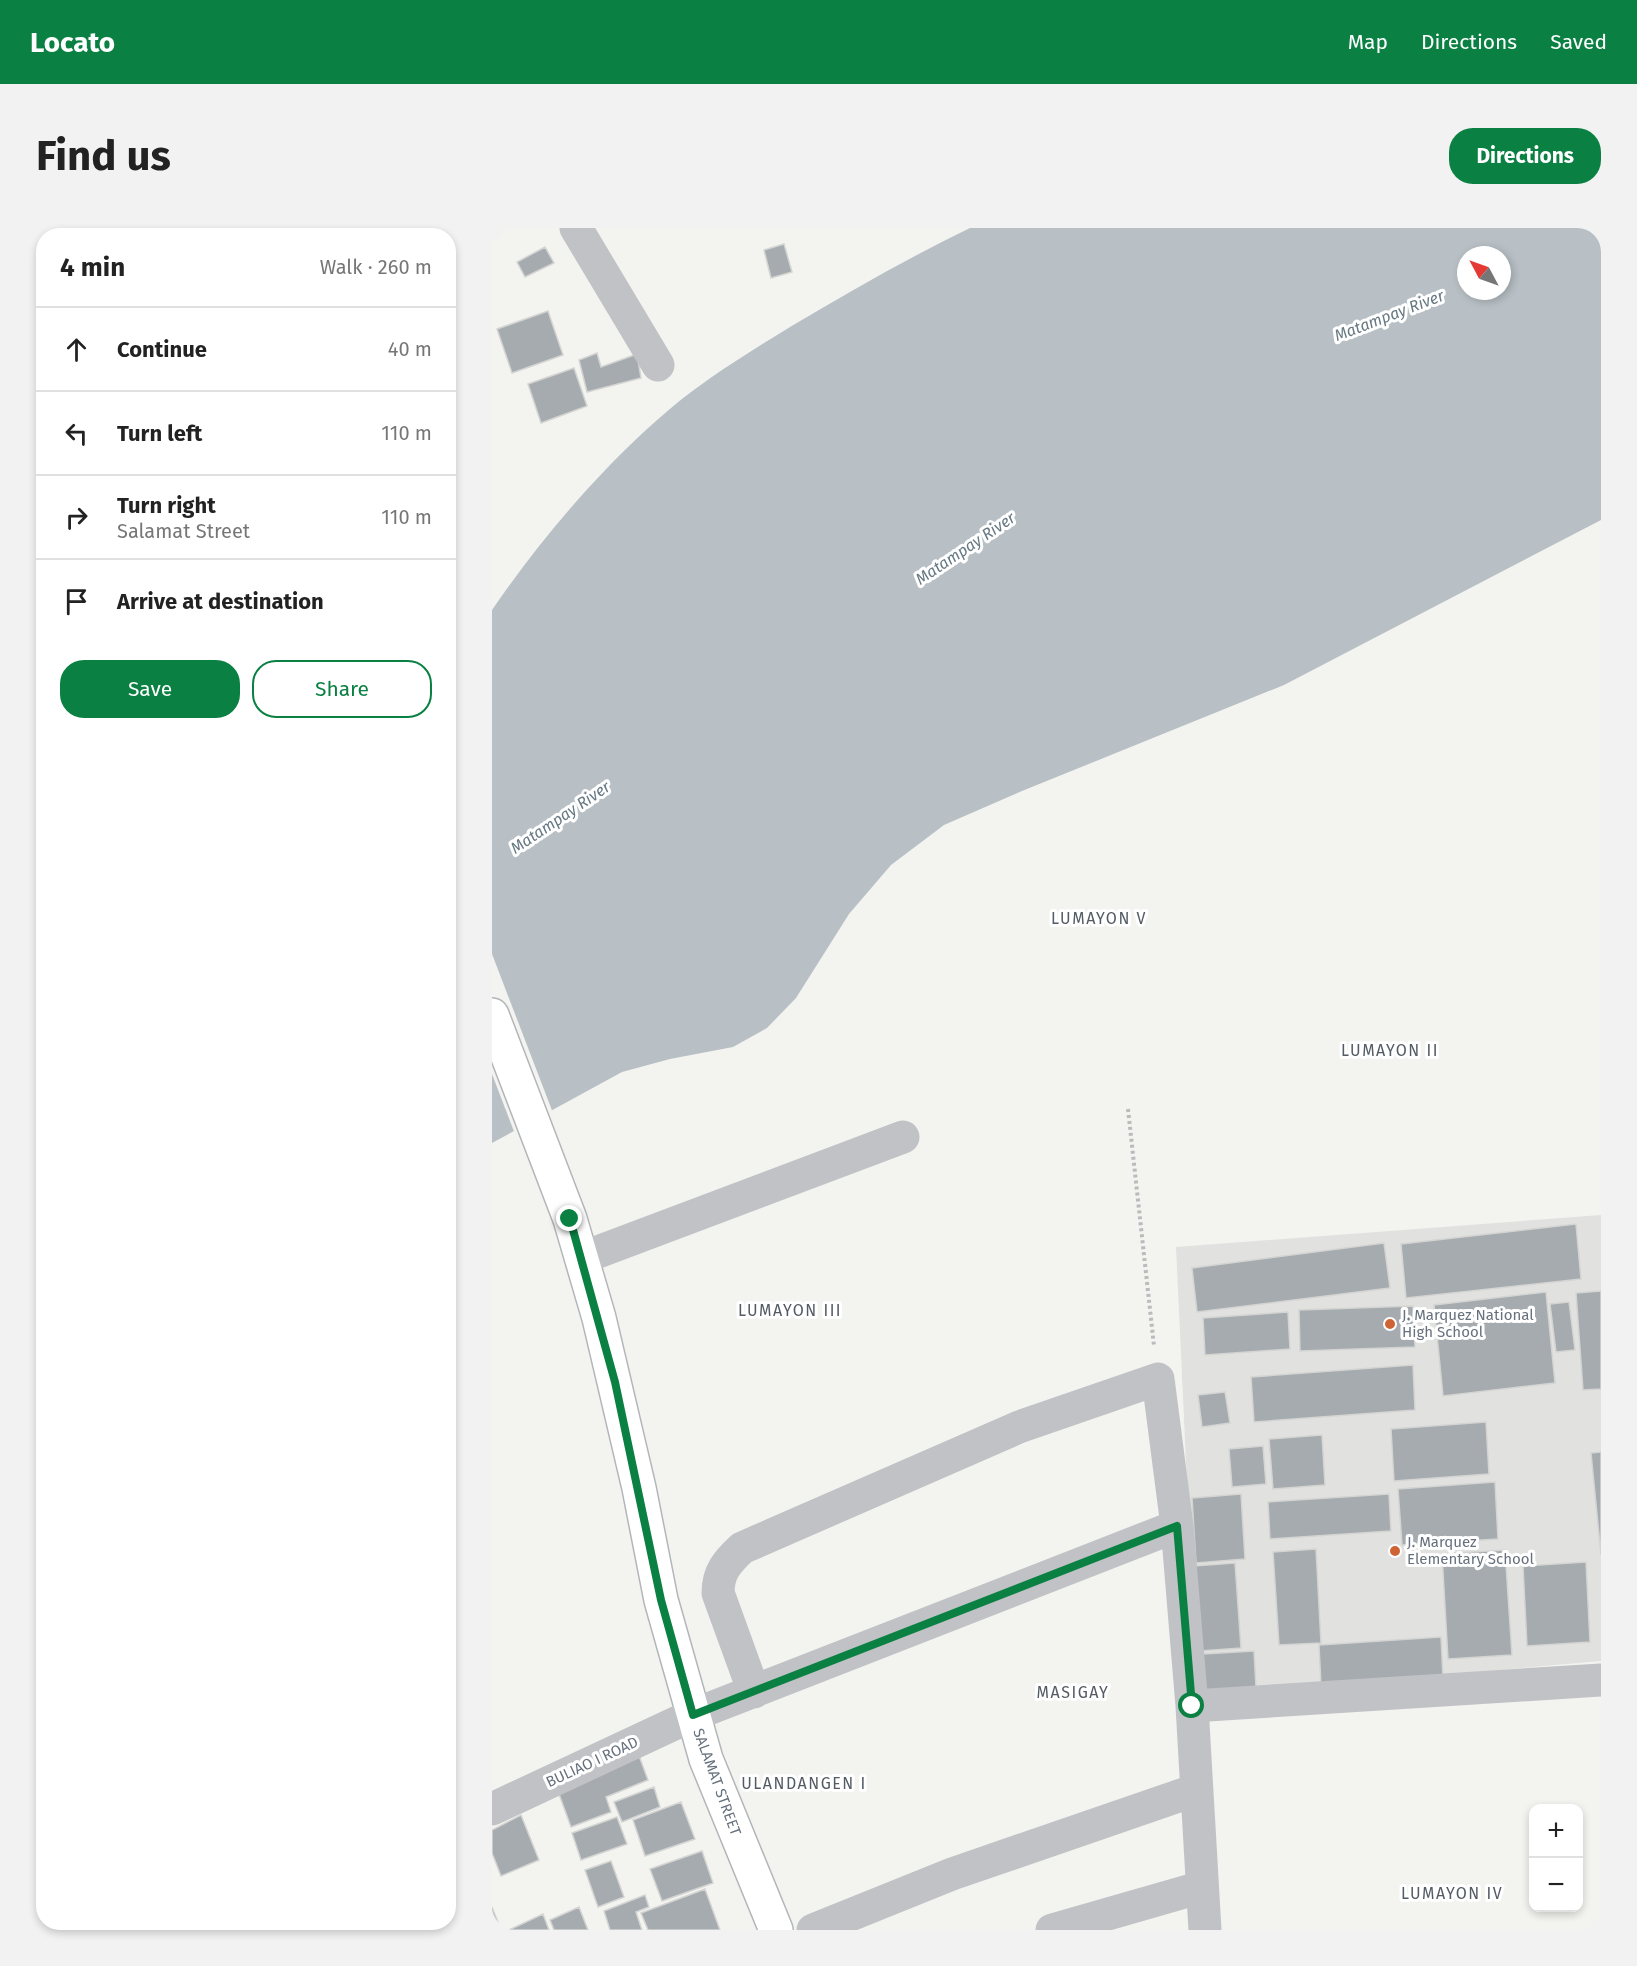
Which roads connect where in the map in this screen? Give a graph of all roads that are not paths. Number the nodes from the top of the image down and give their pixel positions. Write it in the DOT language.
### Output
graph roads {
  1 [pos="576,228"];
  2 [pos="658,365"];
  3 [pos="492,1015"];
  4 [pos="903,1137"];
  5 [pos="582,1258"];
  6 [pos="1177,1526"];
  7 [pos="1601,1680"];
  8 [pos="754,1692"];
  9 [pos="1192,1706"];
  10 [pos="693,1715"];
  11 [pos="1196,1790"];
  12 [pos="492,1809"];
  13 [pos="1202,1887"];
  14 [pos="776,1930"];
  15 [pos="813,1930"];
  16 [pos="1052,1930"];
  17 [pos="1205,1930"];
  1 -- 2 [label="street"];
  3 -- 5 [label="main road, SALAMAT STREET"];
  4 -- 5 [label="street"];
  5 -- 10 [label="main road, SALAMAT STREET"];
  6 -- 8 [label="street, BULIAO I ROAD"];
  6 -- 8 [label="street"];
  6 -- 9 [label="street"];
  7 -- 9 [label="street"];
  8 -- 10 [label="street, BULIAO I ROAD"];
  9 -- 11 [label="street"];
  10 -- 12 [label="street, BULIAO I ROAD"];
  10 -- 14 [label="main road, SALAMAT STREET"];
  11 -- 13 [label="street"];
  11 -- 15 [label="street"];
  13 -- 16 [label="street"];
  13 -- 17 [label="street"];
}
